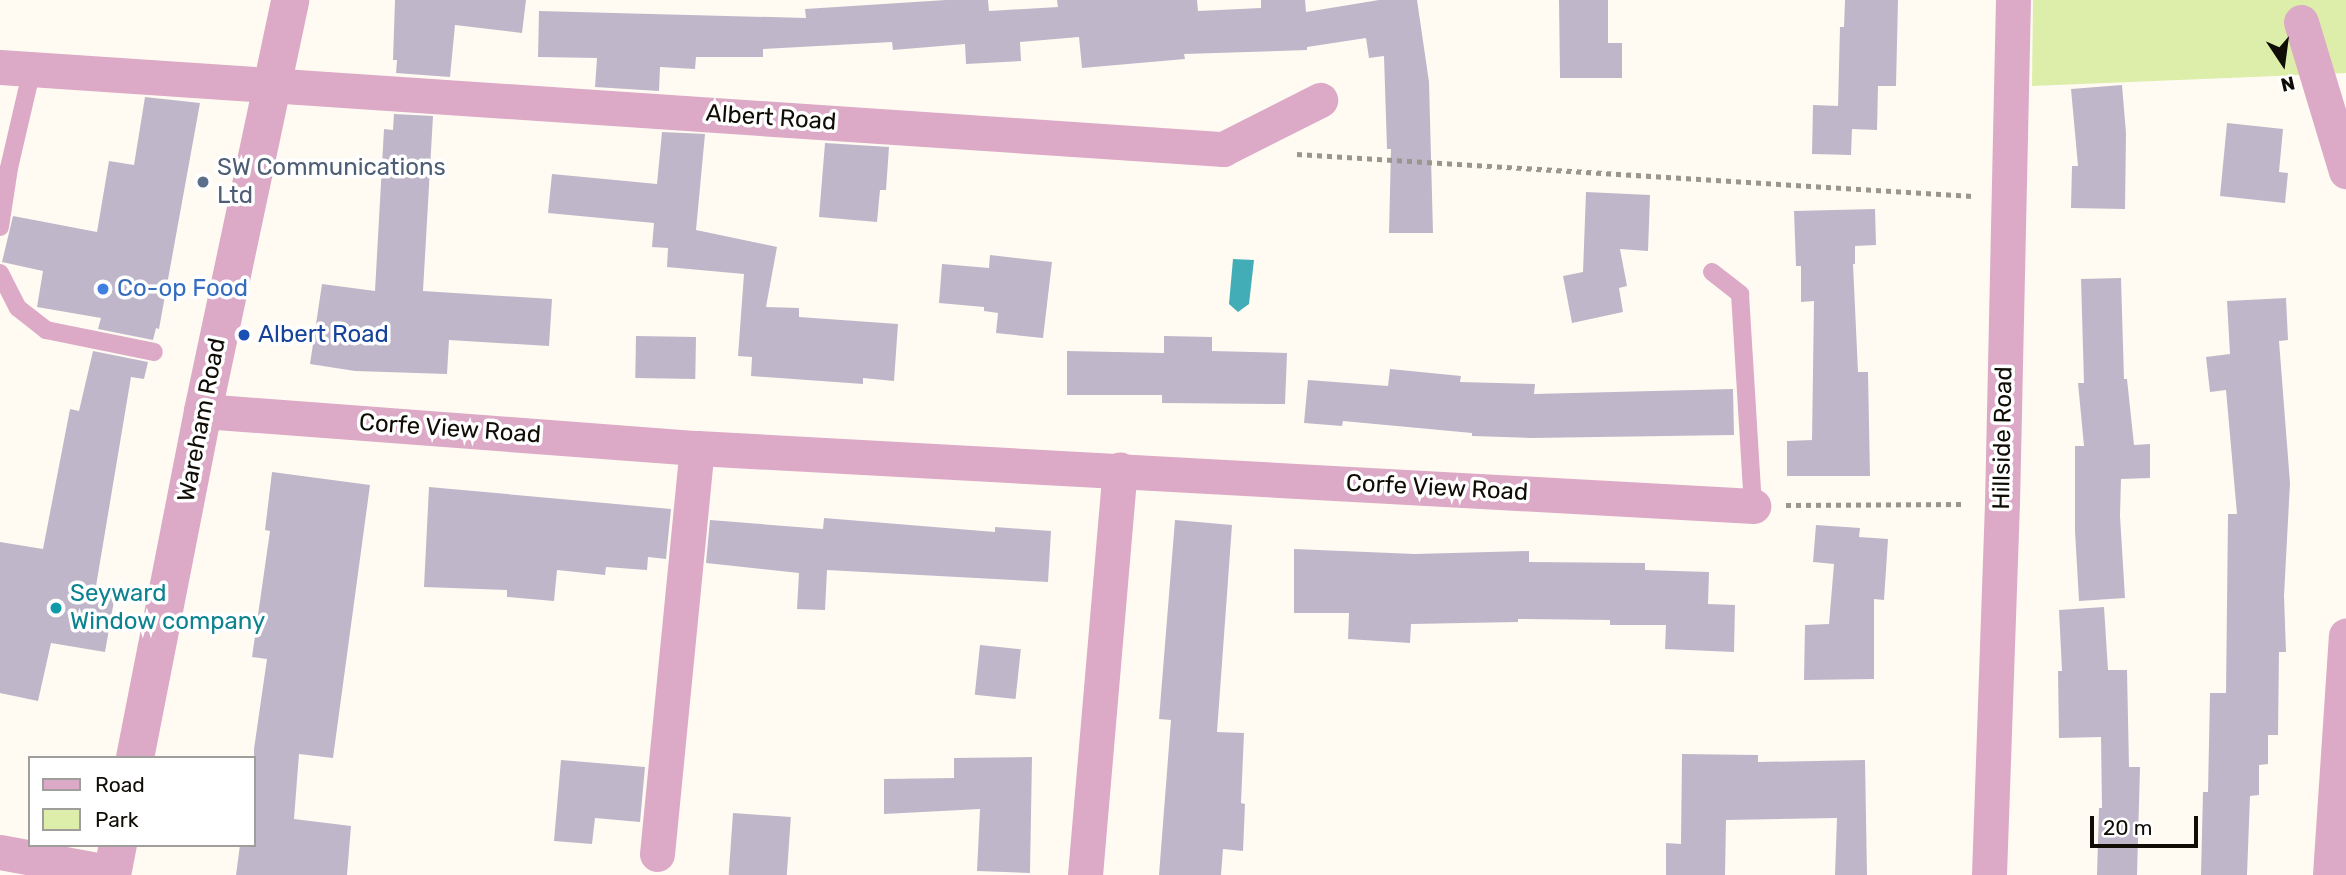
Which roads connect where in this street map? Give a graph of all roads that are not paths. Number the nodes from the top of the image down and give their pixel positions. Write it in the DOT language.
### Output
graph roads {
  1 [pos="290,0"];
  2 [pos="2013,0"];
  3 [pos="2301,22"];
  4 [pos="16,67"];
  5 [pos="270,83"];
  6 [pos="1320,100"];
  7 [pos="2346,171"];
  8 [pos="0,227"];
  9 [pos="1712,272"];
  10 [pos="0,273"];
  11 [pos="155,352"];
  12 [pos="203,411"];
  13 [pos="697,448"];
  14 [pos="1120,470"];
  15 [pos="1753,506"];
  16 [pos="2346,636"];
  17 [pos="135,756"];
  18 [pos="0,852"];
  19 [pos="657,854"];
  20 [pos="114,864"];
  21 [pos="1085,875"];
  22 [pos="1989,875"];
  23 [pos="2330,875"];
  1 -- 5 [label="street, Wareham Road"];
  2 -- 22 [label="street, Hillside Road"];
  3 -- 7 [label="street"];
  4 -- 5 [label="street, Albert Road"];
  4 -- 8 [label="lane"];
  5 -- 6 [label="street, Albert Road"];
  5 -- 12 [label="street, Wareham Road"];
  9 -- 15 [label="lane"];
  10 -- 11 [label="lane"];
  12 -- 13 [label="street, Corfe View Road"];
  12 -- 17 [label="street, Wareham Road"];
  13 -- 14 [label="street, Corfe View Road"];
  13 -- 19 [label="street"];
  14 -- 15 [label="street, Corfe View Road"];
  14 -- 21 [label="street"];
  16 -- 23 [label="street"];
  18 -- 20 [label="street"];
}
